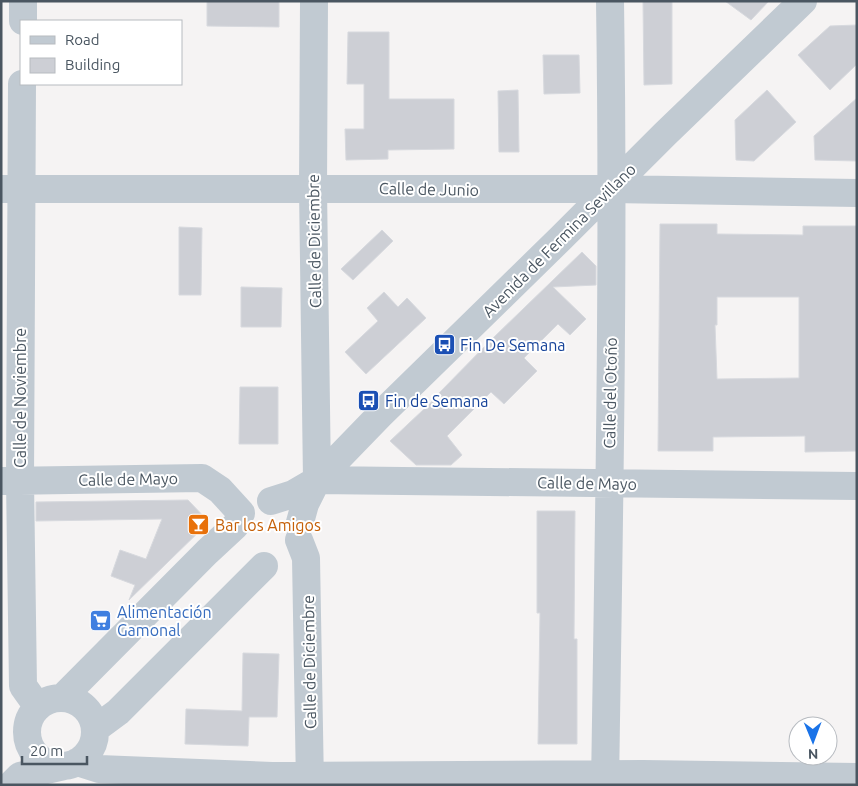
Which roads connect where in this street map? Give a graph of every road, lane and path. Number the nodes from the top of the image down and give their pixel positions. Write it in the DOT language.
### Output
graph roads {
  1 [pos="23,1"];
  2 [pos="314,1"];
  3 [pos="610,1"];
  4 [pos="803,1"];
  5 [pos="23,20"];
  6 [pos="22,85"];
  7 [pos="313,188"];
  8 [pos="11,189"];
  9 [pos="611,189"];
  10 [pos="857,193"];
  11 [pos="317,480"];
  12 [pos="11,481"];
  13 [pos="609,484"];
  14 [pos="857,486"];
  15 [pos="271,501"];
  16 [pos="238,520"];
  17 [pos="299,533"];
  18 [pos="264,566"];
  19 [pos="50,703"];
  20 [pos="95,729"];
  21 [pos="27,735"];
  22 [pos="70,764"];
  23 [pos="857,777"];
  24 [pos="11,779"];
  25 [pos="310,780"];
  26 [pos="605,780"];
  1 -- 5 [label="street"];
  2 -- 7 [label="street, Calle de Diciembre"];
  3 -- 9 [label="street, Calle del Otoño"];
  4 -- 9 [label="street, Avenida de Fermina Sevillano"];
  6 -- 8 [label="street, Calle de Noviembre"];
  7 -- 8 [label="street, Calle de Junio"];
  7 -- 9 [label="street, Calle de Junio"];
  7 -- 11 [label="street, Calle de Diciembre"];
  8 -- 12 [label="street, Calle de Noviembre"];
  9 -- 10 [label="street, Calle de Junio"];
  9 -- 11 [label="street, Avenida de Fermina Sevillano"];
  9 -- 13 [label="street, Calle del Otoño"];
  11 -- 13 [label="street, Calle de Mayo"];
  11 -- 15 [label="street, Avenida de Fermina Sevillano"];
  11 -- 17 [label="street, Avenida de Fermina Sevillano"];
  12 -- 16 [label="street, Calle de Mayo"];
  12 -- 19 [label="street, Calle de Noviembre"];
  13 -- 14 [label="street, Calle de Mayo"];
  13 -- 26 [label="street, Calle del Otoño"];
  15 -- 16 [label="street"];
  15 -- 17 [label="street"];
  16 -- 18 [label="street"];
  16 -- 19 [label="street"];
  17 -- 18 [label="street"];
  17 -- 25 [label="street, Calle de Diciembre"];
  18 -- 20 [label="street"];
  19 -- 20 [label="street"];
  19 -- 21 [label="street"];
  20 -- 22 [label="street"];
  21 -- 22 [label="street"];
  21 -- 24 [label="street"];
  22 -- 24 [label="street"];
  22 -- 25 [label="street"];
  23 -- 26 [label="street"];
  25 -- 26 [label="street"];
}
